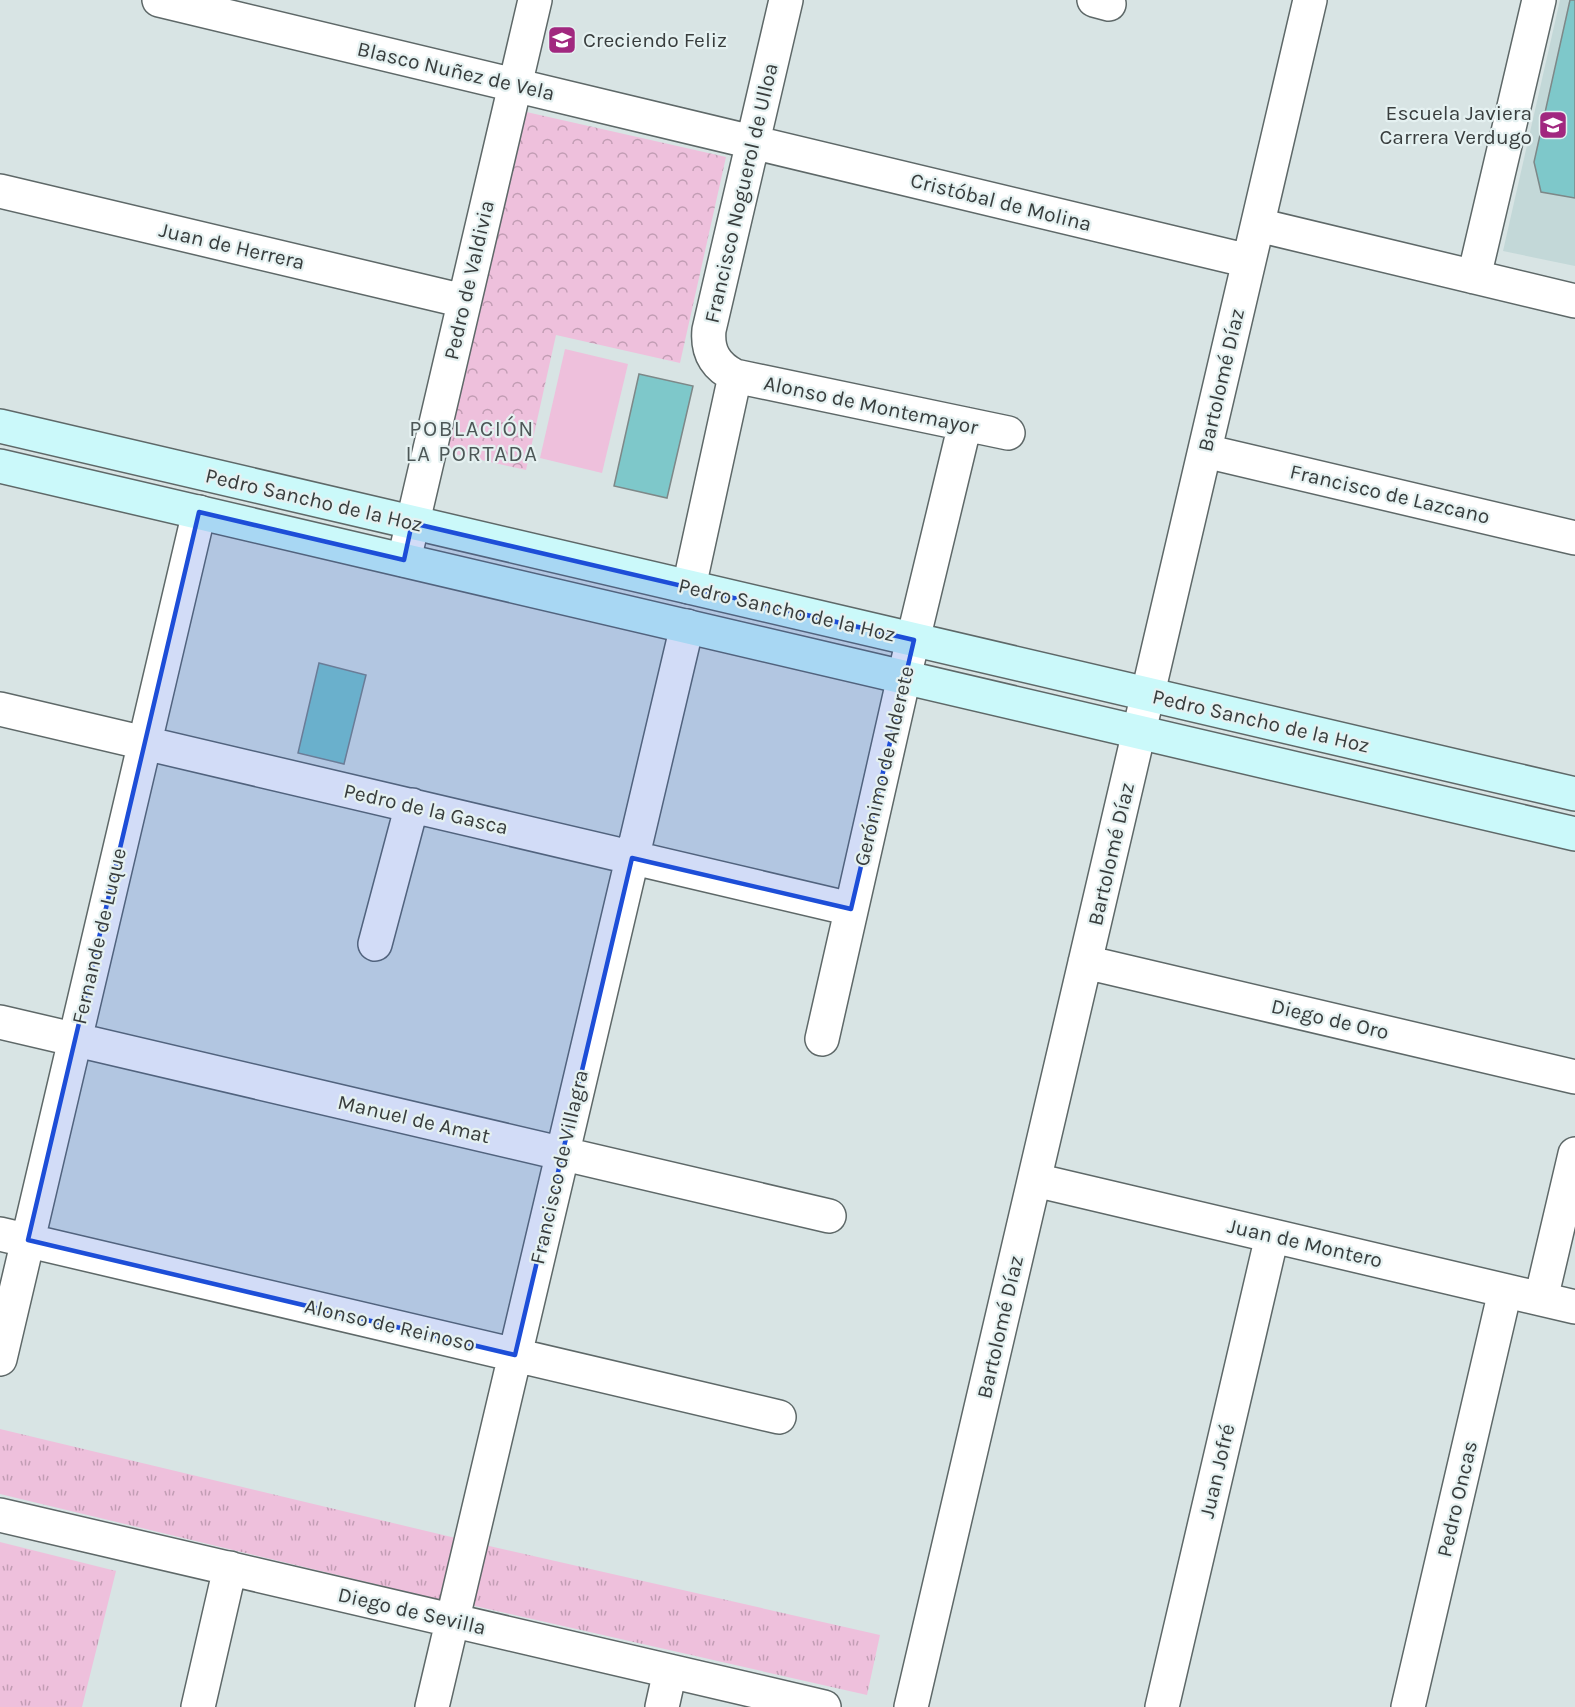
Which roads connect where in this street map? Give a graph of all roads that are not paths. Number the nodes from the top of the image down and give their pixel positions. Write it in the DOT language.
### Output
graph roads {
  1 [pos="159,0"];
  2 [pos="535,0"];
  3 [pos="786,0"];
  4 [pos="1310,0"];
  5 [pos="1539,0"];
  6 [pos="515,86"];
  7 [pos="753,142"];
  8 [pos="0,191"];
  9 [pos="1258,225"];
  10 [pos="1249,261"];
  11 [pos="1474,277"];
  12 [pos="464,301"];
  13 [pos="1575,301"];
  14 [pos="735,376"];
  15 [pos="965,424"];
  16 [pos="0,426"];
  17 [pos="1008,433"];
  18 [pos="1205,451"];
  19 [pos="0,466"];
  20 [pos="199,512"];
  21 [pos="412,523"];
  22 [pos="1575,538"];
  23 [pos="404,560"];
  24 [pos="689,587"];
  25 [pos="687,626"];
  26 [pos="914,640"];
  27 [pos="904,677"];
  28 [pos="1148,695"];
  29 [pos="0,709"];
  30 [pos="1139,732"];
  31 [pos="145,742"];
  32 [pos="1575,794"];
  33 [pos="412,805"];
  34 [pos="1575,834"];
  35 [pos="632,858"];
  36 [pos="851,909"];
  37 [pos="375,944"];
  38 [pos="1085,962"];
  39 [pos="0,1022"];
  40 [pos="75,1039"];
  41 [pos="822,1039"];
  42 [pos="1575,1077"];
  43 [pos="562,1154"];
  44 [pos="1575,1154"];
  45 [pos="1035,1180"];
  46 [pos="829,1216"];
  47 [pos="1272,1236"];
  48 [pos="14,1237"];
  49 [pos="1505,1291"];
  50 [pos="1541,1299"];
  51 [pos="1575,1307"];
  52 [pos="515,1355"];
  53 [pos="0,1359"];
  54 [pos="779,1417"];
  55 [pos="0,1515"];
  56 [pos="230,1568"];
  57 [pos="452,1620"];
  58 [pos="670,1671"];
  59 [pos="198,1707"];
  60 [pos="432,1707"];
  61 [pos="662,1707"];
  62 [pos="824,1707"];
  63 [pos="911,1707"];
  64 [pos="1162,1707"];
  65 [pos="1408,1707"];
  1 -- 6 [label="street, Blasco Nuñez de Vela"];
  2 -- 6 [label="street, Pedro de Valdivia"];
  3 -- 7 [label="street, Francisco Noguerol de Ulloa"];
  4 -- 9 [label="street, Bartolomé Díaz"];
  5 -- 11 [label="street"];
  6 -- 7 [label="street, Blasco Nuñez de Vela"];
  6 -- 12 [label="street, Pedro de Valdivia"];
  7 -- 10 [label="street, Cristóbal de Molina"];
  7 -- 14 [label="street, Francisco Noguerol de Ulloa"];
  8 -- 12 [label="street, Juan de Herrera"];
  9 -- 10 [label="street, Bartolomé Díaz"];
  9 -- 11 [label="street"];
  10 -- 18 [label="street, Bartolomé Díaz"];
  11 -- 13 [label="street"];
  12 -- 21 [label="street, Pedro de Valdivia"];
  14 -- 15 [label="street, Alonso de Montemayor"];
  14 -- 24 [label="street"];
  15 -- 17 [label="street, Alonso de Montemayor"];
  15 -- 26 [label="street, Gerónimo de Alderete"];
  16 -- 21 [label="street, Pedro Sancho de la Hoz"];
  18 -- 22 [label="street, Francisco de Lazcano"];
  18 -- 28 [label="street, Bartolomé Díaz"];
  19 -- 20 [label="street, Pedro Sancho de la Hoz"];
  20 -- 23 [label="street, Pedro Sancho de la Hoz"];
  20 -- 31 [label="street, Fernande de Luque"];
  21 -- 23 [label="street, Pedro de Valdivia"];
  21 -- 24 [label="street, Pedro Sancho de la Hoz"];
  23 -- 25 [label="street, Pedro Sancho de la Hoz"];
  24 -- 26 [label="street, Pedro Sancho de la Hoz"];
  25 -- 27 [label="street, Pedro Sancho de la Hoz"];
  25 -- 35 [label="street, Francisco de Villagra"];
  26 -- 27 [label="street, Gerónimo de Alderete"];
  26 -- 28 [label="street, Pedro Sancho de la Hoz"];
  27 -- 30 [label="street, Pedro Sancho de la Hoz"];
  27 -- 36 [label="street, Gerónimo de Alderete"];
  28 -- 30 [label="street, Bartolomé Díaz"];
  28 -- 32 [label="street, Pedro Sancho de la Hoz"];
  29 -- 31 [label="street, Pedro de la Gasca"];
  30 -- 34 [label="street, Pedro Sancho de la Hoz"];
  30 -- 38 [label="street, Bartolomé Díaz"];
  31 -- 33 [label="street, Pedro de la Gasca"];
  31 -- 40 [label="street, Fernande de Luque"];
  33 -- 35 [label="street, Pedro de la Gasca"];
  33 -- 37 [label="street"];
  35 -- 36 [label="street, Pedro de la Gasca"];
  35 -- 43 [label="street, Francisco de Villagra"];
  36 -- 41 [label="street, Gerónimo de Alderete"];
  38 -- 42 [label="street, Diego de Oro"];
  38 -- 45 [label="street, Bartolomé Díaz"];
  39 -- 40 [label="street, Manuel de Amat"];
  40 -- 43 [label="street, Manuel de Amat"];
  40 -- 48 [label="street, Fernande de Luque"];
  43 -- 46 [label="street, Manuel de Amat"];
  43 -- 52 [label="street, Francisco de Villagra"];
  44 -- 50 [label="street"];
  45 -- 47 [label="street, Juan de Montero"];
  45 -- 63 [label="street, Bartolomé Díaz"];
  47 -- 49 [label="street, Juan de Montero"];
  47 -- 64 [label="street, Juan Jofré"];
  48 -- 52 [label="street, Alonso de Reinoso"];
  48 -- 53 [label="street, Fernande de Luque"];
  49 -- 50 [label="street, Juan de Montero"];
  49 -- 65 [label="street, Pedro Oncas"];
  50 -- 51 [label="street, Juan de Montero"];
  52 -- 54 [label="street, Alonso de Reinoso"];
  52 -- 57 [label="street, Francisco de Villagra"];
  55 -- 56 [label="street, Diego de Sevilla"];
  56 -- 57 [label="street, Diego de Sevilla"];
  56 -- 59 [label="street"];
  57 -- 58 [label="street, Diego de Sevilla"];
  57 -- 60 [label="street, Francisco de Villagra"];
  58 -- 61 [label="street"];
  58 -- 62 [label="street, Diego de Sevilla"];
}
